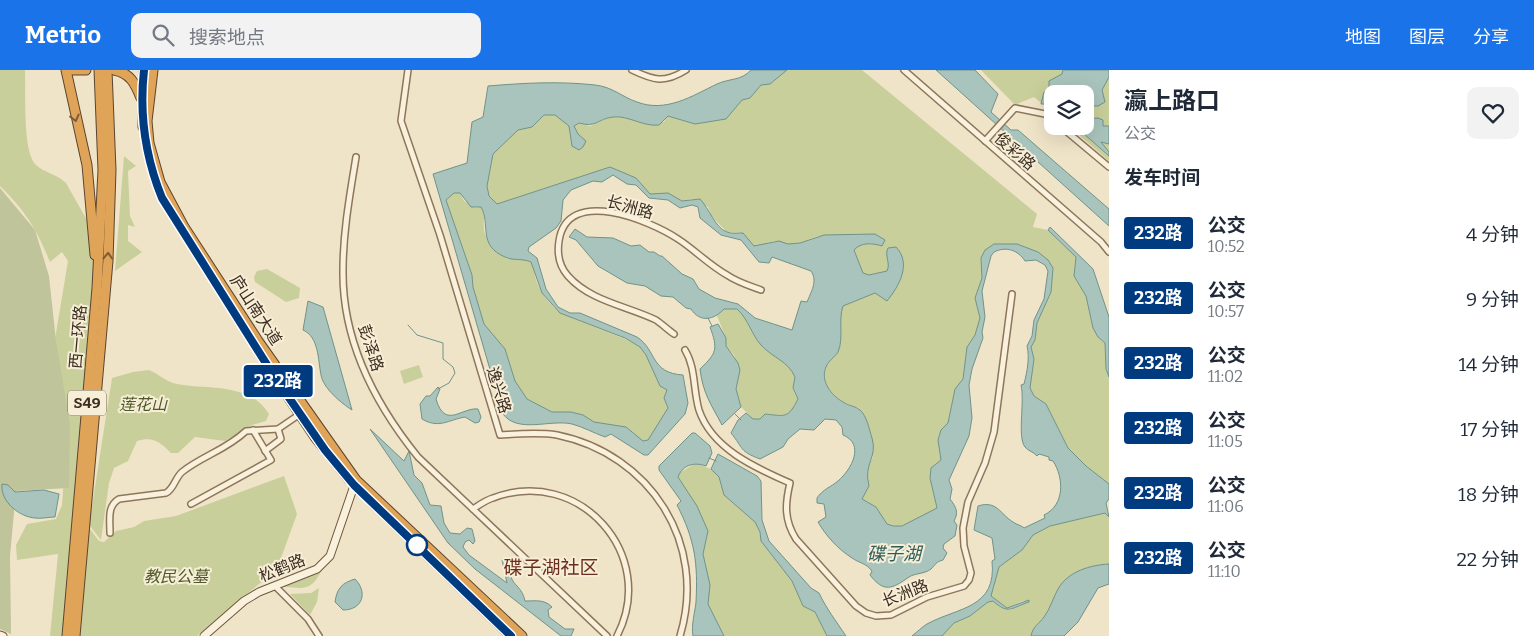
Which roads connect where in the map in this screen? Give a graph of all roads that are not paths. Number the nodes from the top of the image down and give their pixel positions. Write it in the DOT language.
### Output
graph roads {
  1 [pos="66,70"];
  2 [pos="71,70"];
  3 [pos="86,70"];
  4 [pos="99,70"];
  5 [pos="107,70"];
  6 [pos="114,70"];
  7 [pos="408,70"];
  8 [pos="632,70"];
  9 [pos="686,70"];
  10 [pos="904,70"];
  11 [pos="149,71"];
  12 [pos="142,100"];
  13 [pos="1044,114"];
  14 [pos="1071,135"];
  15 [pos="985,141"];
  16 [pos="356,157"];
  17 [pos="1109,167"];
  18 [pos="107,170"];
  19 [pos="1109,252"];
  20 [pos="97,288"];
  21 [pos="762,290"];
  22 [pos="1012,294"];
  23 [pos="674,334"];
  24 [pos="685,350"];
  25 [pos="300,414"];
  26 [pos="278,429"];
  27 [pos="253,430"];
  28 [pos="266,451"];
  29 [pos="355,482"];
  30 [pos="191,504"];
  31 [pos="473,509"];
  32 [pos="110,533"];
  33 [pos="275,586"];
  34 [pos="67,636"];
  35 [pos="75,636"];
  36 [pos="204,636"];
  37 [pos="319,636"];
  38 [pos="511,636"];
  39 [pos="522,636"];
  40 [pos="607,636"];
  41 [pos="617,636"];
  42 [pos="680,636"];
  1 -- 20 [label="highway, one-way"];
  2 -- 3 [label="highway"];
  4 -- 18 [label="highway, 西一环路 / S49"];
  5 -- 18 [label="highway, 西一环路 / S49"];
  6 -- 12 [label="highway"];
  7 -- 42 [label="street, 逸兴路"];
  8 -- 9 [label="street"];
  10 -- 15 [label="street, 俊彩路"];
  11 -- 12 [label="highway, 庐山南大道"];
  11 -- 29 [label="highway, 庐山南大道"];
  12 -- 25 [label="highway, 庐山南大道"];
  13 -- 15 [label="street"];
  14 -- 17 [label="street"];
  15 -- 19 [label="street, 俊彩路"];
  16 -- 31 [label="street, 彭泽路"];
  18 -- 20 [label="highway, 西一环路 / S49"];
  35 -- 18 [label="highway, 西一环路 / S49, one-way"];
  20 -- 34 [label="highway, 西一环路 / S49"];
  21 -- 23 [label="street, 长洲路"];
  22 -- 24 [label="street, 长洲路"];
  25 -- 26 [label="street"];
  25 -- 29 [label="highway, 庐山南大道"];
  26 -- 27 [label="street"];
  26 -- 28 [label="street"];
  27 -- 28 [label="street"];
  27 -- 32 [label="street"];
  28 -- 30 [label="street"];
  29 -- 33 [label="main road, 松鹤路"];
  29 -- 38 [label="highway, 庐山南大道"];
  29 -- 39 [label="highway, 庐山南大道"];
  31 -- 40 [label="street, 彭泽路"];
  31 -- 41 [label="street"];
  33 -- 36 [label="main road, 松鹤路"];
  33 -- 37 [label="street"];
}
